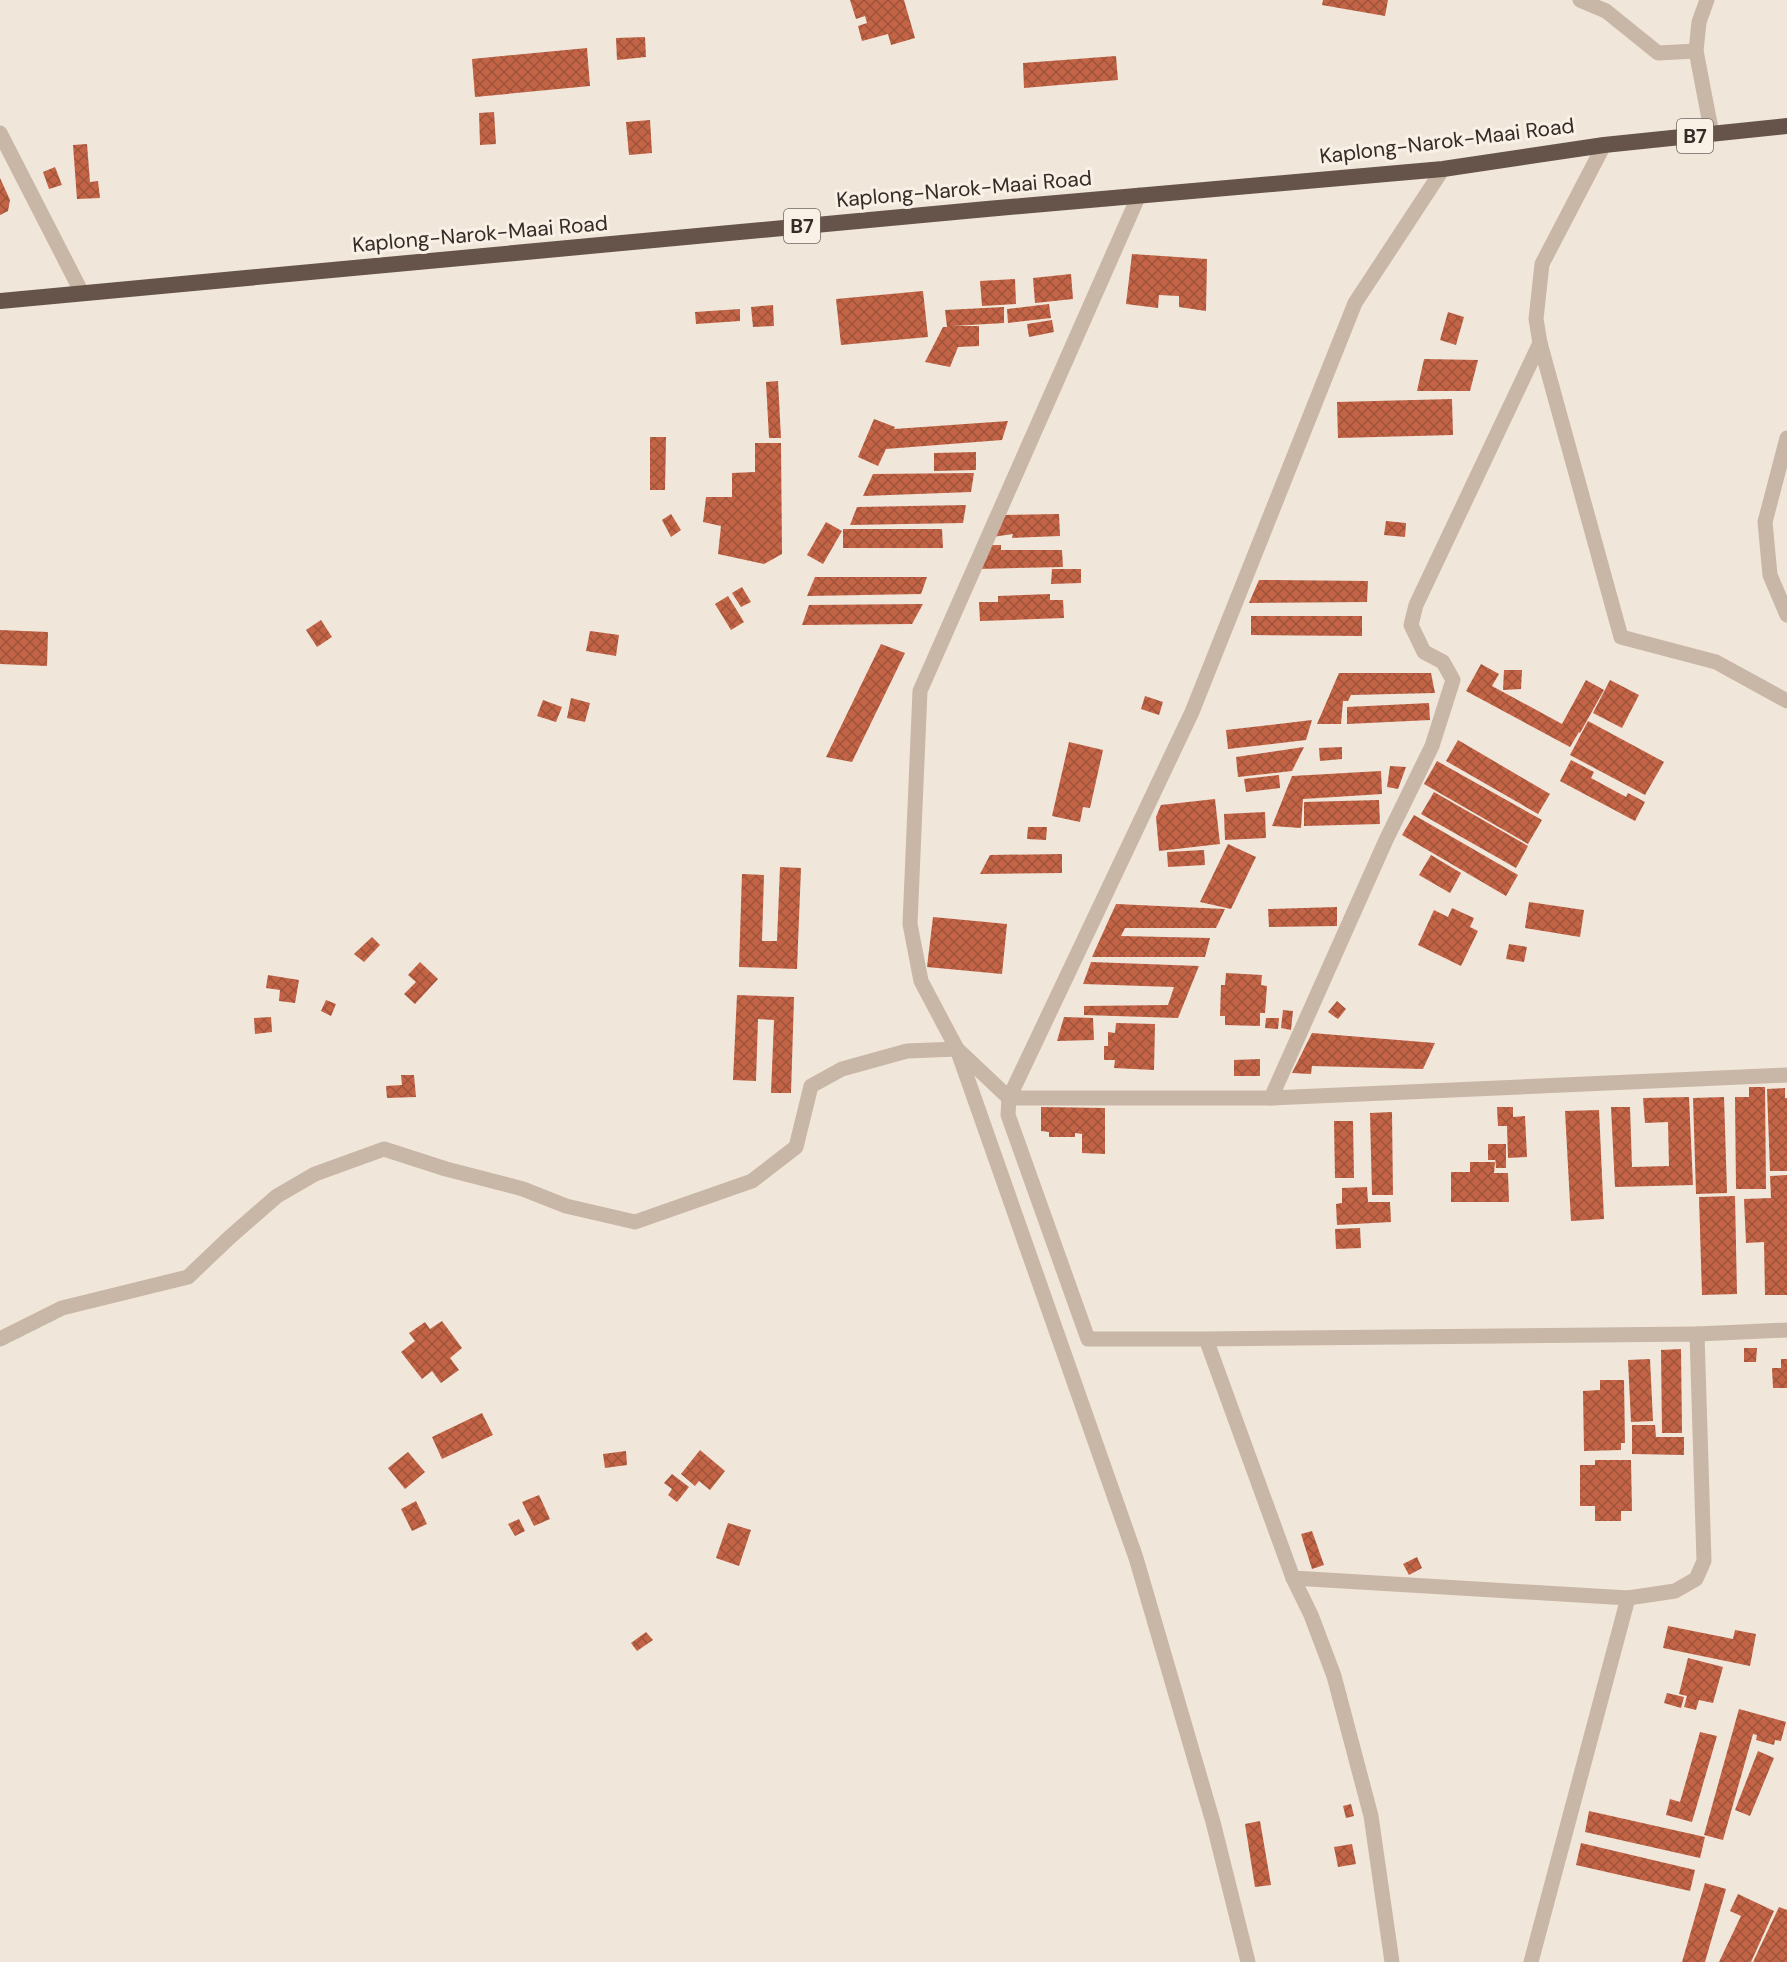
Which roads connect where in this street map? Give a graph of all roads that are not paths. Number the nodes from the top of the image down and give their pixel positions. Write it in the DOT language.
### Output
graph roads {
  1 [pos="1580,0"];
  2 [pos="1707,0"];
  3 [pos="1696,51"];
  4 [pos="1787,126"];
  5 [pos="0,133"];
  6 [pos="1712,134"];
  7 [pos="1604,145"];
  8 [pos="1443,169"];
  9 [pos="1139,195"];
  10 [pos="82,293"];
  11 [pos="0,301"];
  12 [pos="1540,343"];
  13 [pos="1787,438"];
  14 [pos="1787,615"];
  15 [pos="1787,700"];
  16 [pos="957,1049"];
  17 [pos="1787,1075"];
  18 [pos="1008,1098"];
  19 [pos="1271,1098"];
  20 [pos="1787,1330"];
  21 [pos="1697,1334"];
  22 [pos="0,1339"];
  23 [pos="1206,1339"];
  24 [pos="1293,1578"];
  25 [pos="1628,1598"];
  26 [pos="1248,1962"];
  27 [pos="1392,1962"];
  28 [pos="1531,1962"];
  1 -- 3 [label="street"];
  2 -- 3 [label="street"];
  3 -- 6 [label="street"];
  4 -- 6 [label="highway, Kaplong-Narok-Maai Road / B7"];
  5 -- 10 [label="street"];
  6 -- 7 [label="highway, Kaplong-Narok-Maai Road / B7"];
  7 -- 8 [label="highway, Kaplong-Narok-Maai Road / B7"];
  7 -- 12 [label="street"];
  8 -- 9 [label="highway, Kaplong-Narok-Maai Road / B7"];
  8 -- 18 [label="street"];
  9 -- 10 [label="highway, Kaplong-Narok-Maai Road / B7"];
  9 -- 16 [label="street"];
  10 -- 11 [label="highway, Kaplong-Narok-Maai Road / B7"];
  12 -- 15 [label="street"];
  12 -- 19 [label="street"];
  13 -- 14 [label="street"];
  16 -- 18 [label="street"];
  16 -- 22 [label="street"];
  16 -- 26 [label="street"];
  17 -- 19 [label="street"];
  18 -- 19 [label="street"];
  18 -- 23 [label="street"];
  20 -- 21 [label="street"];
  21 -- 23 [label="street"];
  21 -- 25 [label="street"];
  23 -- 24 [label="street"];
  24 -- 25 [label="street"];
  24 -- 27 [label="street"];
  25 -- 28 [label="street"];
}
